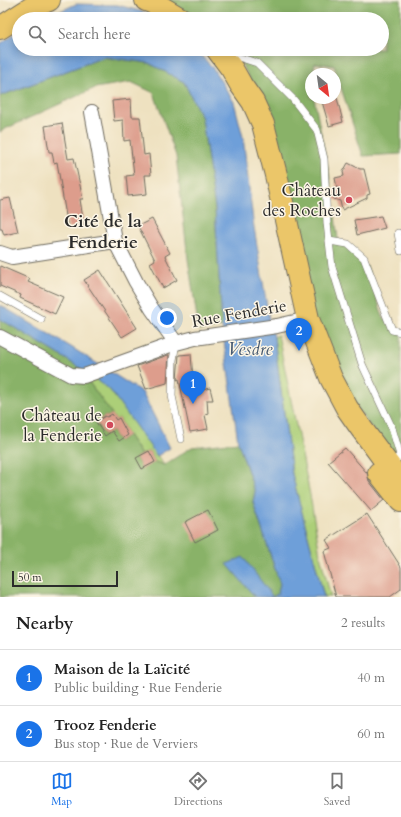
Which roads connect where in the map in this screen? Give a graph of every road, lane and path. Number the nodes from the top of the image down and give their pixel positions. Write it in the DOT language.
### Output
graph roads {
  1 [pos="49,0"];
  2 [pos="146,0"];
  3 [pos="25,12"];
  4 [pos="170,12"];
  5 [pos="12,20"];
  6 [pos="0,28"];
  7 [pos="223,56"];
  8 [pos="237,56"];
  9 [pos="92,112"];
  10 [pos="398,233"];
  11 [pos="115,241"];
  12 [pos="329,241"];
  13 [pos="401,251"];
  14 [pos="0,253"];
  15 [pos="0,296"];
  16 [pos="41,319"];
  17 [pos="294,322"];
  18 [pos="401,332"];
  19 [pos="0,337"];
  20 [pos="176,343"];
  21 [pos="181,439"];
  22 [pos="395,475"];
  23 [pos="401,501"];
  1 -- 3 [label="main road"];
  2 -- 4 [label="main road"];
  5 -- 6 [label="main road"];
  7 -- 17 [label="main road"];
  8 -- 12 [label="lane"];
  9 -- 11 [label="street, Rue Fenderie"];
  10 -- 13 [label="lane"];
  11 -- 14 [label="street"];
  11 -- 20 [label="street, Rue Fenderie"];
  12 -- 18 [label="lane"];
  12 -- 22 [label="lane"];
  15 -- 16 [label="lane"];
  17 -- 20 [label="street, Rue Fenderie"];
  17 -- 22 [label="main road"];
  17 -- 23 [label="main road"];
  19 -- 20 [label="street, Rue Fenderie"];
  20 -- 21 [label="lane"];
}
